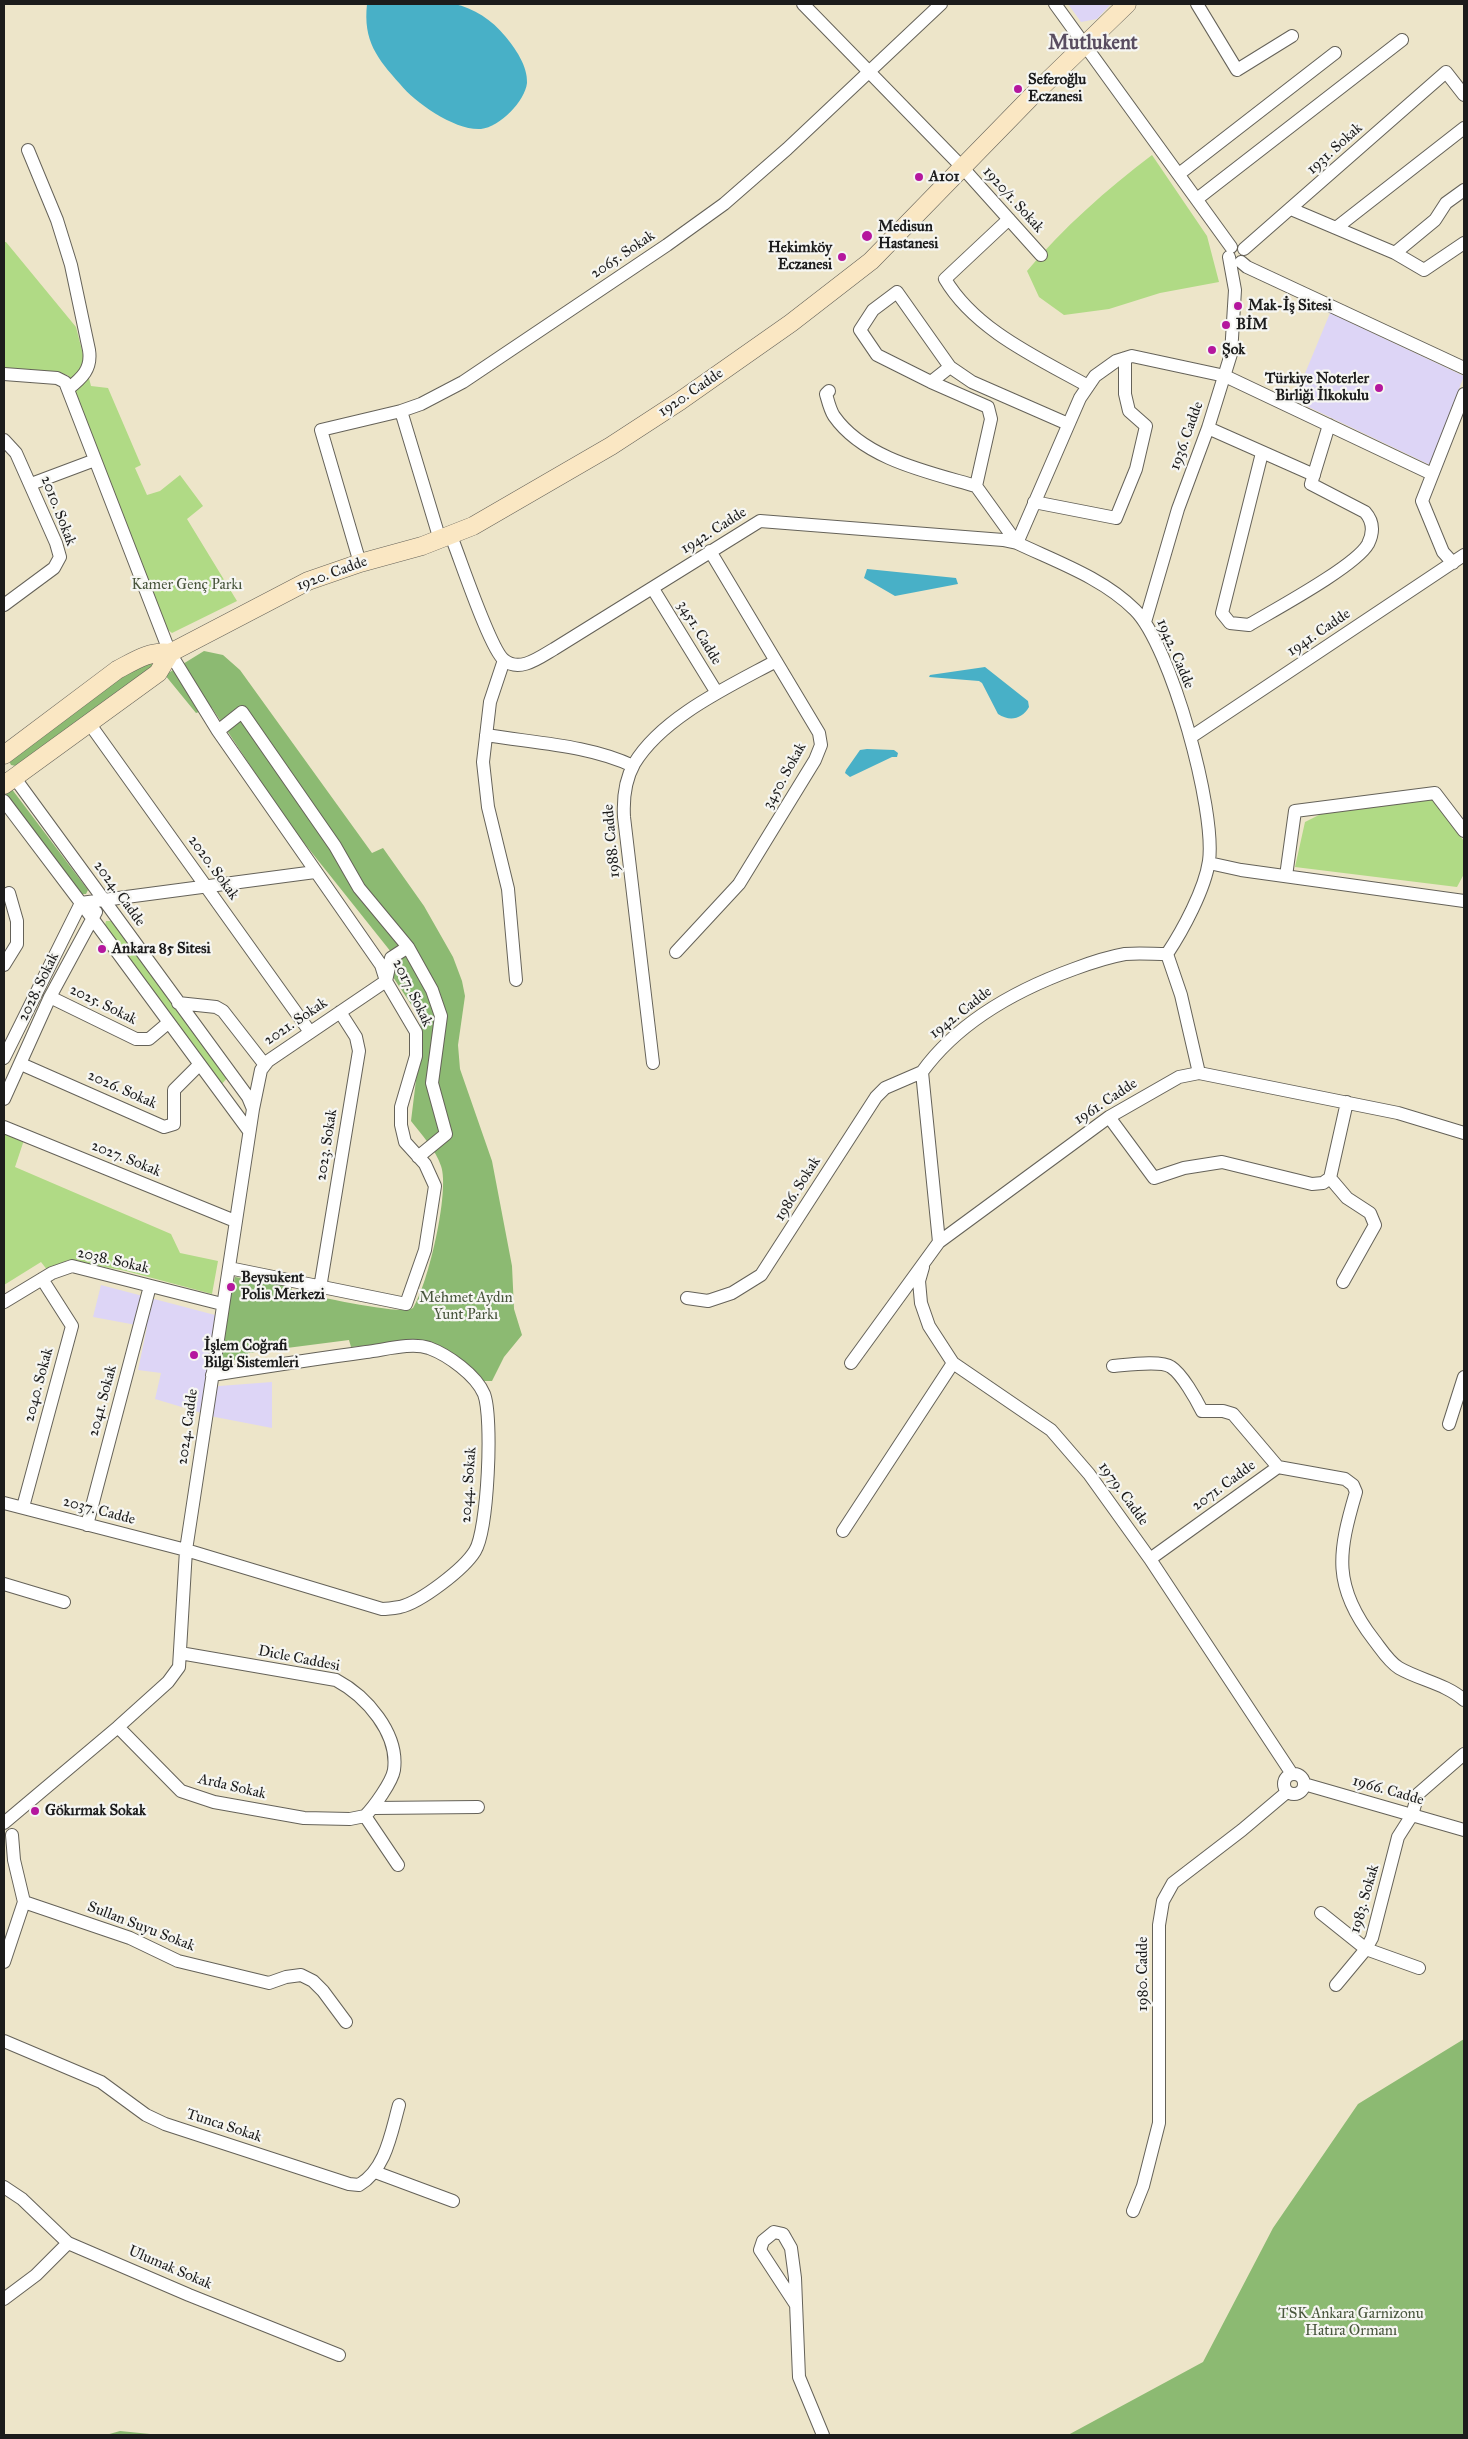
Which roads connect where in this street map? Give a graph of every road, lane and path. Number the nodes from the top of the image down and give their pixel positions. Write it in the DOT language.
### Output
graph roads {
  1 [pos="803,4"];
  2 [pos="941,4"];
  3 [pos="1055,4"];
  4 [pos="1127,4"];
  5 [pos="1197,4"];
  6 [pos="1292,36"];
  7 [pos="1402,40"];
  8 [pos="1085,43"];
  9 [pos="1335,53"];
  10 [pos="869,72"];
  11 [pos="1464,95"];
  12 [pos="1464,128"];
  13 [pos="28,150"];
  14 [pos="962,168"];
  15 [pos="1179,174"];
  16 [pos="1464,190"];
  17 [pos="1197,198"];
  18 [pos="1292,209"];
  19 [pos="1009,219"];
  20 [pos="1336,228"];
  21 [pos="1464,242"];
  22 [pos="1395,253"];
  23 [pos="1041,254"];
  24 [pos="1236,254"];
  25 [pos="1125,358"];
  26 [pos="950,367"];
  27 [pos="1464,368"];
  28 [pos="4,374"];
  29 [pos="1224,376"];
  30 [pos="931,382"];
  31 [pos="1088,386"];
  32 [pos="68,390"];
  33 [pos="829,392"];
  34 [pos="1464,394"];
  35 [pos="401,411"];
  36 [pos="1068,424"];
  37 [pos="1329,425"];
  38 [pos="1208,428"];
  39 [pos="4,440"];
  40 [pos="1262,453"];
  41 [pos="95,460"];
  42 [pos="1432,474"];
  43 [pos="1314,475"];
  44 [pos="31,484"];
  45 [pos="976,486"];
  46 [pos="1034,502"];
  47 [pos="445,538"];
  48 [pos="1017,543"];
  49 [pos="710,551"];
  50 [pos="1464,555"];
  51 [pos="360,563"];
  52 [pos="1453,563"];
  53 [pos="653,589"];
  54 [pos="4,606"];
  55 [pos="1145,622"];
  56 [pos="170,653"];
  57 [pos="504,660"];
  58 [pos="776,661"];
  59 [pos="717,693"];
  60 [pos="89,723"];
  61 [pos="218,731"];
  62 [pos="486,735"];
  63 [pos="1191,737"];
  64 [pos="4,755"];
  65 [pos="633,766"];
  66 [pos="7,775"];
  67 [pos="4,801"];
  68 [pos="1464,831"];
  69 [pos="1209,864"];
  70 [pos="315,872"];
  71 [pos="1286,876"];
  72 [pos="207,887"];
  73 [pos="8,893"];
  74 [pos="104,900"];
  75 [pos="1464,900"];
  76 [pos="82,903"];
  77 [pos="92,918"];
  78 [pos="408,947"];
  79 [pos="676,952"];
  80 [pos="1167,954"];
  81 [pos="4,964"];
  82 [pos="516,980"];
  83 [pos="386,981"];
  84 [pos="50,997"];
  85 [pos="178,1003"];
  86 [pos="340,1012"];
  87 [pos="168,1023"];
  88 [pos="310,1032"];
  89 [pos="4,1058"];
  90 [pos="654,1063"];
  91 [pos="21,1064"];
  92 [pos="199,1064"];
  93 [pos="265,1065"];
  94 [pos="922,1072"];
  95 [pos="1199,1073"];
  96 [pos="237,1083"];
  97 [pos="258,1086"];
  98 [pos="221,1094"];
  99 [pos="4,1099"];
  100 [pos="1347,1102"];
  101 [pos="253,1109"];
  102 [pos="1109,1116"];
  103 [pos="4,1127"];
  104 [pos="249,1131"];
  105 [pos="1464,1133"];
  106 [pos="418,1157"];
  107 [pos="1330,1178"];
  108 [pos="235,1221"];
  109 [pos="939,1242"];
  110 [pos="926,1260"];
  111 [pos="229,1268"];
  112 [pos="42,1279"];
  113 [pos="1343,1282"];
  114 [pos="150,1286"];
  115 [pos="320,1288"];
  116 [pos="687,1298"];
  117 [pos="4,1302"];
  118 [pos="222,1304"];
  119 [pos="953,1363"];
  120 [pos="851,1364"];
  121 [pos="1113,1366"];
  122 [pos="212,1374"];
  123 [pos="1464,1377"];
  124 [pos="1450,1424"];
  125 [pos="1278,1468"];
  126 [pos="4,1503"];
  127 [pos="23,1508"];
  128 [pos="87,1525"];
  129 [pos="843,1531"];
  130 [pos="186,1550"];
  131 [pos="1150,1559"];
  132 [pos="4,1584"];
  133 [pos="64,1602"];
  134 [pos="180,1653"];
  135 [pos="1464,1700"];
  136 [pos="118,1727"];
  137 [pos="1464,1754"];
  138 [pos="1292,1774"];
  139 [pos="1304,1784"];
  140 [pos="1288,1792"];
  141 [pos="478,1808"];
  142 [pos="369,1812"];
  143 [pos="1412,1815"];
  144 [pos="1464,1830"];
  145 [pos="7,1833"];
  146 [pos="398,1865"];
  147 [pos="24,1902"];
  148 [pos="1321,1913"];
  149 [pos="1366,1949"];
  150 [pos="4,1962"];
  151 [pos="1419,1968"];
  152 [pos="1336,1985"];
  153 [pos="346,2022"];
  154 [pos="4,2041"];
  155 [pos="399,2105"];
  156 [pos="376,2172"];
  157 [pos="4,2188"];
  158 [pos="453,2202"];
  159 [pos="1133,2212"];
  160 [pos="68,2243"];
  161 [pos="4,2300"];
  162 [pos="796,2305"];
  163 [pos="339,2355"];
  164 [pos="823,2435"];
  1 -- 10 [label="street, 1920/1. Sokak"];
  2 -- 10 [label="street, 2065. Sokak"];
  3 -- 8 [label="street, 1936. Cadde"];
  4 -- 8 [label="main road, 1920. Cadde"];
  5 -- 6 [label="street"];
  7 -- 17 [label="street"];
  8 -- 14 [label="main road, 1920. Cadde"];
  8 -- 15 [label="street, 1936. Cadde"];
  9 -- 15 [label="street"];
  10 -- 14 [label="street, 1920/1. Sokak"];
  10 -- 35 [label="street, 2065. Sokak"];
  11 -- 18 [label="street, 1931. Sokak"];
  12 -- 20 [label="street"];
  13 -- 32 [label="street"];
  14 -- 19 [label="street, 1920/1. Sokak"];
  14 -- 47 [label="main road, 1920. Cadde"];
  15 -- 17 [label="street, 1936. Cadde"];
  16 -- 22 [label="street"];
  17 -- 24 [label="street, 1936. Cadde"];
  18 -- 20 [label="street"];
  18 -- 24 [label="street, 1931. Sokak"];
  19 -- 23 [label="street, 1920/1. Sokak"];
  19 -- 31 [label="street"];
  20 -- 22 [label="street"];
  21 -- 22 [label="street"];
  24 -- 27 [label="street"];
  24 -- 29 [label="street, 1936. Cadde"];
  25 -- 29 [label="street"];
  25 -- 31 [label="street"];
  25 -- 46 [label="street"];
  26 -- 30 [label="street"];
  26 -- 30 [label="street"];
  26 -- 36 [label="street"];
  28 -- 32 [label="street"];
  29 -- 37 [label="street"];
  29 -- 38 [label="street, 1936. Cadde"];
  30 -- 45 [label="street"];
  31 -- 36 [label="street"];
  32 -- 41 [label="street, 2017. Sokak"];
  33 -- 45 [label="street"];
  34 -- 42 [label="street"];
  35 -- 47 [label="street"];
  35 -- 51 [label="street, 2065. Sokak"];
  36 -- 46 [label="street"];
  37 -- 42 [label="street"];
  37 -- 43 [label="street"];
  38 -- 40 [label="street"];
  38 -- 55 [label="street, 1936. Cadde"];
  39 -- 44 [label="street, 2010. Sokak"];
  40 -- 43 [label="street"];
  40 -- 43 [label="street"];
  41 -- 44 [label="street"];
  41 -- 56 [label="street, 2017. Sokak"];
  42 -- 52 [label="street"];
  44 -- 54 [label="street, 2010. Sokak"];
  45 -- 48 [label="street"];
  46 -- 48 [label="street"];
  47 -- 51 [label="main road, 1920. Cadde"];
  47 -- 57 [label="street"];
  48 -- 49 [label="street, 1942. Cadde"];
  48 -- 55 [label="street, 1942. Cadde"];
  49 -- 53 [label="street, 1942. Cadde"];
  49 -- 58 [label="street, 3450. Sokak"];
  50 -- 52 [label="street, 1941. Cadde"];
  51 -- 56 [label="main road, 1920. Cadde"];
  52 -- 63 [label="street, 1941. Cadde"];
  53 -- 57 [label="street, 1942. Cadde"];
  53 -- 59 [label="street, 3451. Cadde"];
  55 -- 63 [label="street, 1942. Cadde"];
  56 -- 60 [label="main road, 1920. Cadde"];
  56 -- 61 [label="street, 2017. Sokak"];
  56 -- 64 [label="main road, 1920. Cadde"];
  57 -- 62 [label="street"];
  58 -- 59 [label="street, 1988. Cadde"];
  58 -- 79 [label="street, 3450. Sokak"];
  59 -- 65 [label="street, 1988. Cadde"];
  60 -- 66 [label="main road, 1920. Cadde"];
  60 -- 72 [label="street, 2020. Sokak"];
  61 -- 70 [label="street, 2017. Sokak"];
  61 -- 78 [label="street"];
  62 -- 65 [label="street"];
  62 -- 82 [label="street"];
  63 -- 69 [label="street, 1942. Cadde"];
  65 -- 90 [label="street, 1988. Cadde"];
  66 -- 74 [label="street, 2024. Cadde"];
  67 -- 76 [label="street"];
  68 -- 71 [label="street"];
  69 -- 71 [label="street"];
  69 -- 80 [label="street, 1942. Cadde"];
  70 -- 72 [label="street"];
  70 -- 83 [label="street, 2017. Sokak"];
  71 -- 75 [label="street"];
  72 -- 74 [label="street"];
  72 -- 88 [label="street, 2020. Sokak"];
  73 -- 81 [label="street"];
  74 -- 76 [label="street"];
  74 -- 77 [label="street, 2028. Sokak"];
  74 -- 85 [label="street, 2024. Cadde"];
  76 -- 77 [label="street"];
  76 -- 89 [label="street, 2028. Sokak"];
  77 -- 84 [label="street, 2028. Sokak"];
  77 -- 87 [label="street"];
  78 -- 83 [label="street"];
  78 -- 106 [label="street"];
  80 -- 94 [label="street, 1942. Cadde"];
  80 -- 95 [label="street"];
  83 -- 86 [label="street, 2021. Sokak"];
  83 -- 106 [label="street, 2017. Sokak"];
  84 -- 87 [label="street, 2025. Sokak"];
  84 -- 91 [label="street, 2028. Sokak"];
  85 -- 93 [label="street"];
  85 -- 96 [label="street, 2024. Cadde"];
  86 -- 88 [label="street, 2021. Sokak"];
  86 -- 115 [label="street, 2023. Sokak"];
  87 -- 92 [label="street"];
  88 -- 93 [label="street, 2021. Sokak"];
  91 -- 92 [label="street, 2026. Sokak"];
  91 -- 99 [label="street, 2028. Sokak"];
  92 -- 98 [label="street"];
  93 -- 97 [label="street, 2021. Sokak"];
  94 -- 109 [label="street"];
  94 -- 116 [label="street, 1986. Sokak"];
  95 -- 100 [label="street, 1961. Cadde"];
  95 -- 102 [label="street, 1961. Cadde"];
  96 -- 97 [label="street"];
  96 -- 98 [label="street"];
  96 -- 101 [label="street, 2024. Cadde"];
  97 -- 101 [label="street, 2021. Sokak"];
  98 -- 104 [label="street"];
  100 -- 105 [label="street, 1961. Cadde"];
  100 -- 107 [label="street"];
  101 -- 104 [label="street, 2024. Cadde"];
  102 -- 107 [label="street"];
  102 -- 109 [label="street, 1961. Cadde"];
  103 -- 108 [label="street, 2027. Sokak"];
  104 -- 108 [label="street, 2024. Cadde"];
  106 -- 115 [label="street, 2017. Sokak"];
  107 -- 113 [label="street"];
  108 -- 111 [label="street, 2024. Cadde"];
  109 -- 110 [label="street, 1961. Cadde"];
  110 -- 119 [label="street, 1979. Cadde"];
  110 -- 120 [label="street, 1961. Cadde"];
  111 -- 115 [label="street, 2017. Sokak"];
  111 -- 118 [label="street, 2024. Cadde"];
  112 -- 114 [label="street, 2038. Sokak"];
  112 -- 117 [label="street, 2038. Sokak"];
  112 -- 127 [label="street, 2040. Sokak"];
  114 -- 118 [label="street, 2038. Sokak"];
  114 -- 128 [label="street, 2041. Sokak"];
  118 -- 122 [label="street, 2024. Cadde"];
  119 -- 129 [label="street"];
  119 -- 131 [label="street, 1979. Cadde"];
  121 -- 125 [label="street"];
  122 -- 130 [label="street, 2024. Cadde"];
  122 -- 130 [label="street, 2044. Sokak"];
  123 -- 124 [label="street"];
  125 -- 131 [label="street, 2071. Cadde"];
  125 -- 135 [label="street, 2071. Cadde"];
  126 -- 127 [label="street, 2037. Cadde"];
  127 -- 128 [label="street, 2037. Cadde"];
  128 -- 130 [label="street, 2037. Cadde"];
  130 -- 134 [label="street"];
  131 -- 138 [label="street, 1979. Cadde"];
  132 -- 133 [label="street"];
  134 -- 136 [label="street"];
  134 -- 142 [label="street, Dicle Caddesi"];
  136 -- 142 [label="street, Arda Sokak"];
  136 -- 145 [label="street"];
  137 -- 143 [label="street, 1983. Sokak"];
  138 -- 139 [label="street"];
  138 -- 140 [label="street"];
  139 -- 140 [label="street"];
  139 -- 143 [label="street, 1966. Cadde"];
  140 -- 159 [label="street, 1980. Cadde"];
  141 -- 142 [label="street, Arda Sokak"];
  142 -- 146 [label="street"];
  143 -- 144 [label="street, 1966. Cadde"];
  143 -- 149 [label="street, 1983. Sokak"];
  145 -- 147 [label="street"];
  147 -- 150 [label="street"];
  147 -- 153 [label="street, Sullan Suyu Sokak"];
  148 -- 149 [label="street"];
  149 -- 151 [label="street"];
  149 -- 152 [label="street, 1983. Sokak"];
  154 -- 156 [label="street, Tunca Sokak"];
  155 -- 156 [label="street"];
  156 -- 158 [label="street"];
  157 -- 160 [label="street, Ulumak Sokak"];
  160 -- 161 [label="street"];
  160 -- 163 [label="street, Ulumak Sokak"];
  162 -- 162 [label="street"];
  162 -- 164 [label="street"];
}
